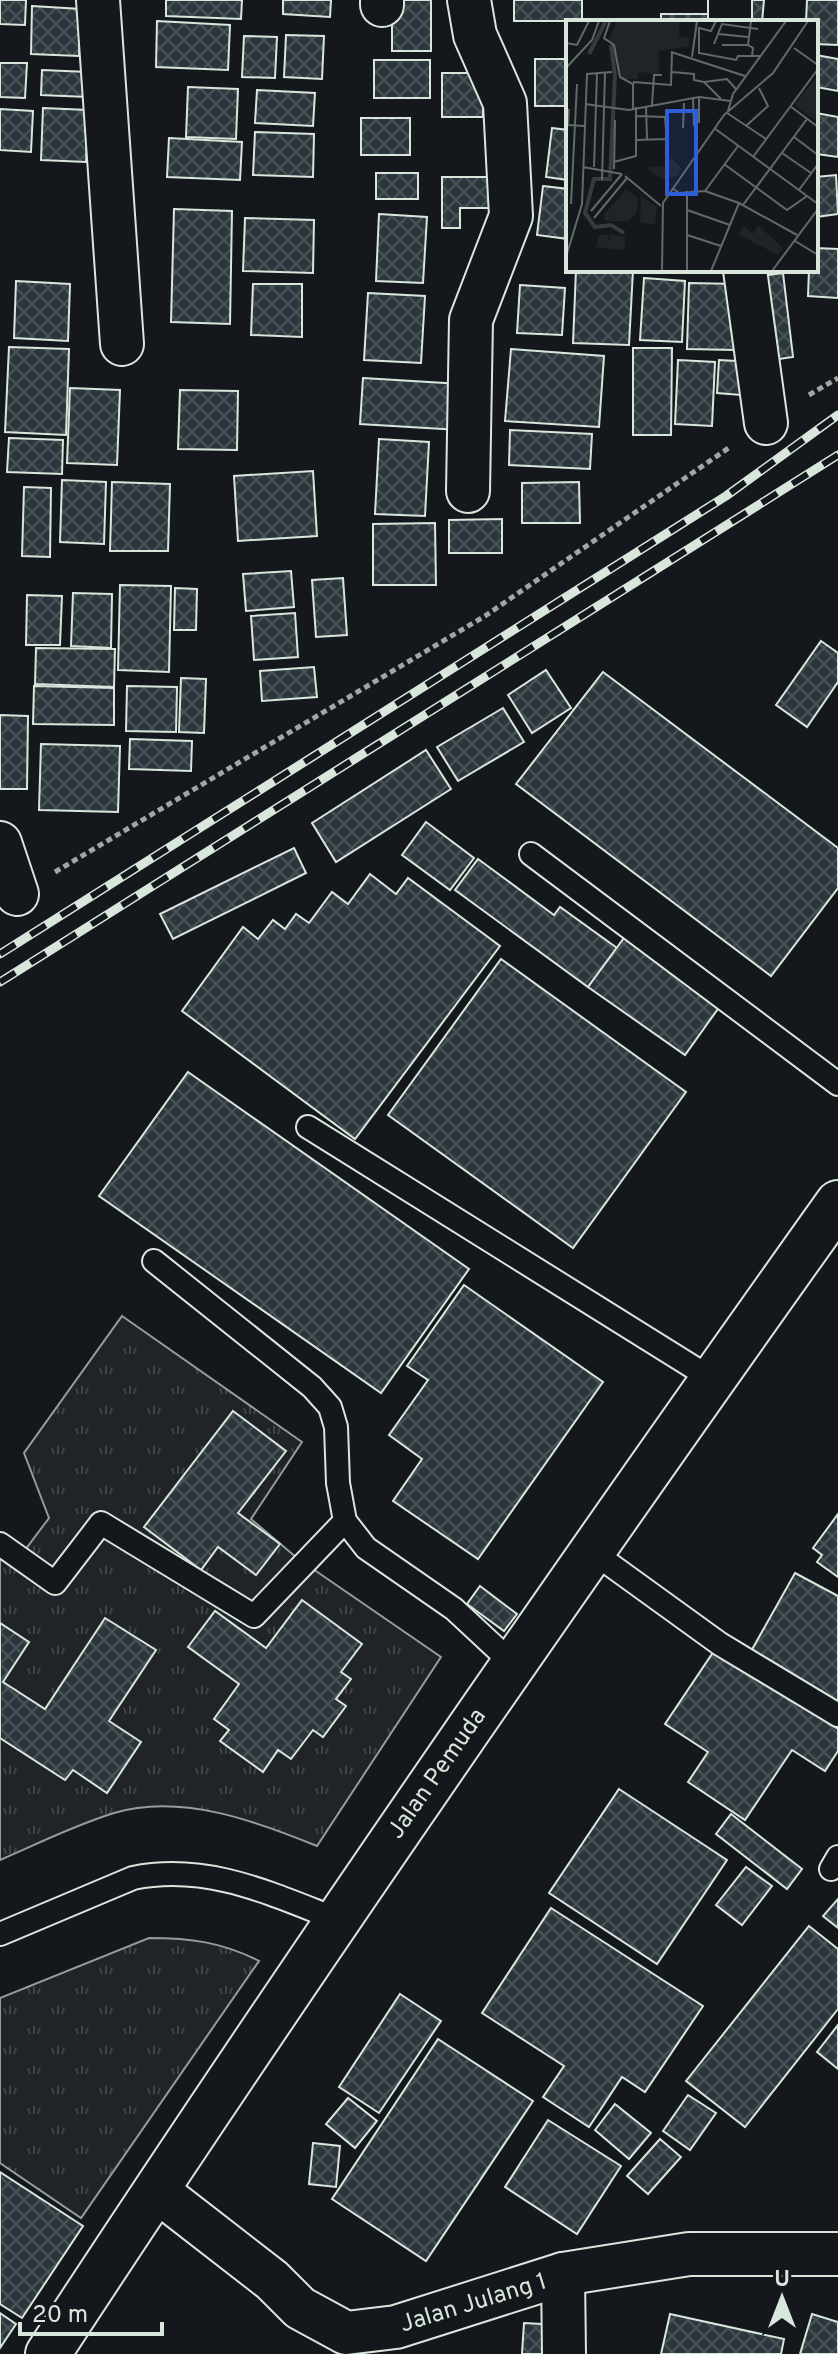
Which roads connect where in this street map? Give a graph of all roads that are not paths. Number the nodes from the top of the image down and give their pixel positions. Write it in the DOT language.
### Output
graph roads {
  1 [pos="98,0"];
  2 [pos="469,0"];
  3 [pos="745,272"];
  4 [pos="122,344"];
  5 [pos="766,423"];
  6 [pos="468,491"];
  7 [pos="0,843"];
  8 [pos="531,854"];
  9 [pos="17,894"];
  10 [pos="838,1084"];
  11 [pos="308,1127"];
  12 [pos="838,1203"];
  13 [pos="154,1261"];
  14 [pos="712,1379"];
  15 [pos="345,1521"];
  16 [pos="0,1544"];
  17 [pos="590,1550"];
  18 [pos="512,1663"];
  19 [pos="838,1715"];
  20 [pos="336,1919"];
  21 [pos="0,1934"];
  22 [pos="156,2190"];
  23 [pos="838,2254"];
  24 [pos="563,2274"];
  25 [pos="48,2354"];
  26 [pos="564,2354"];
  1 -- 4 [label="street"];
  2 -- 6 [label="street"];
  3 -- 5 [label="street"];
  7 -- 9 [label="street"];
  8 -- 10 [label="lane"];
  11 -- 14 [label="lane"];
  12 -- 14 [label="main road, Jalan Pemuda"];
  13 -- 15 [label="lane"];
  14 -- 17 [label="main road, Jalan Pemuda"];
  15 -- 16 [label="lane"];
  15 -- 18 [label="lane"];
  17 -- 18 [label="main road, Jalan Pemuda"];
  17 -- 19 [label="lane"];
  18 -- 20 [label="main road, Jalan Pemuda"];
  20 -- 21 [label="lane"];
  20 -- 22 [label="main road, Jalan Pemuda"];
  22 -- 24 [label="street, Jalan Julang 1"];
  22 -- 25 [label="main road, Jalan Pemuda"];
  23 -- 24 [label="street, Jalan Julang 1"];
  24 -- 26 [label="street"];
}
